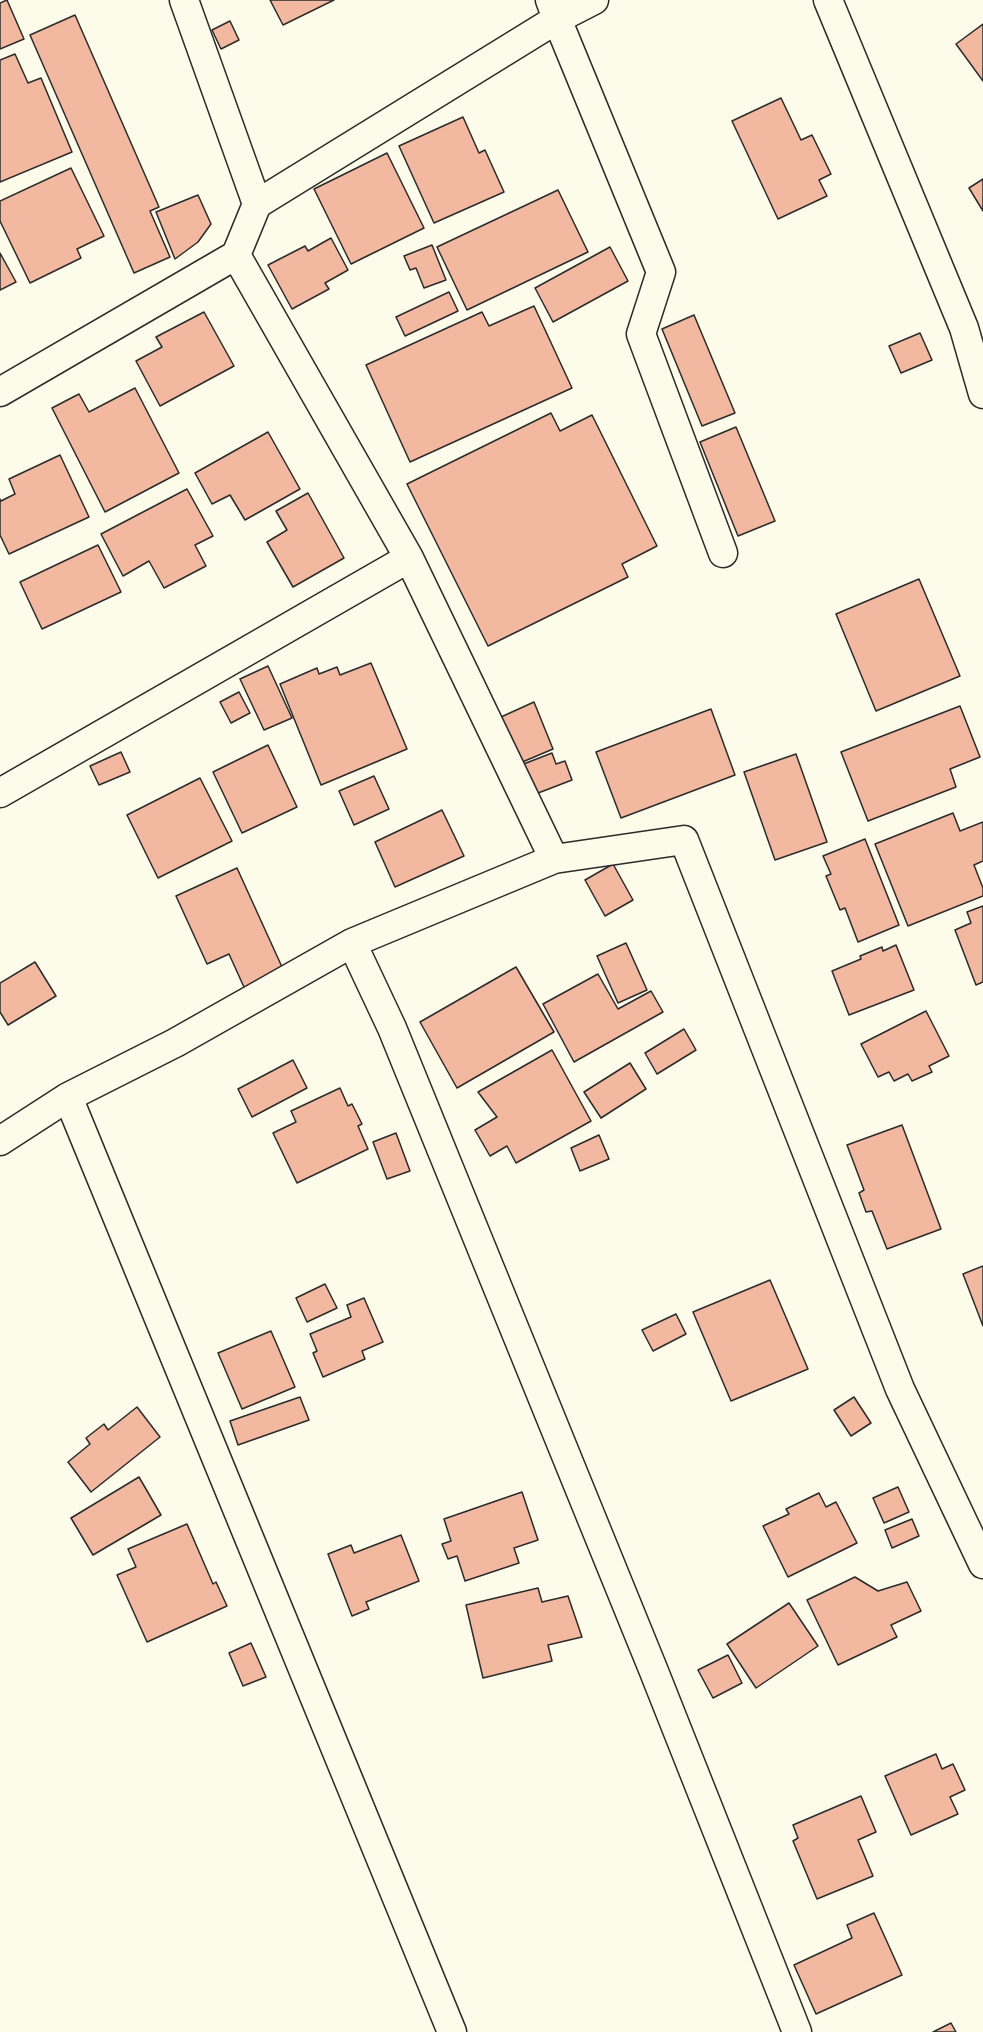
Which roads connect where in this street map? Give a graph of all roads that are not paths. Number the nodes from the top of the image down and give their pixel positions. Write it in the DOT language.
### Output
graph roads {
  1 [pos="184,0"];
  2 [pos="594,0"];
  3 [pos="828,0"];
  4 [pos="553,10"];
  5 [pos="257,204"];
  6 [pos="236,255"];
  7 [pos="0,392"];
  8 [pos="983,394"];
  9 [pos="723,553"];
  10 [pos="409,558"];
  11 [pos="0,793"];
  12 [pos="554,859"];
  13 [pos="352,943"];
  14 [pos="68,1097"];
  15 [pos="0,1141"];
  16 [pos="983,1564"];
  17 [pos="452,2032"];
  18 [pos="797,2032"];
  1 -- 5 [label="street"];
  2 -- 4 [label="street"];
  3 -- 8 [label="street"];
  4 -- 5 [label="street"];
  4 -- 9 [label="street"];
  5 -- 6 [label="street"];
  6 -- 7 [label="street"];
  6 -- 10 [label="street"];
  10 -- 11 [label="street"];
  10 -- 12 [label="street"];
  12 -- 13 [label="street"];
  12 -- 16 [label="street"];
  13 -- 14 [label="street"];
  13 -- 18 [label="street"];
  14 -- 15 [label="street"];
  14 -- 17 [label="street"];
}
